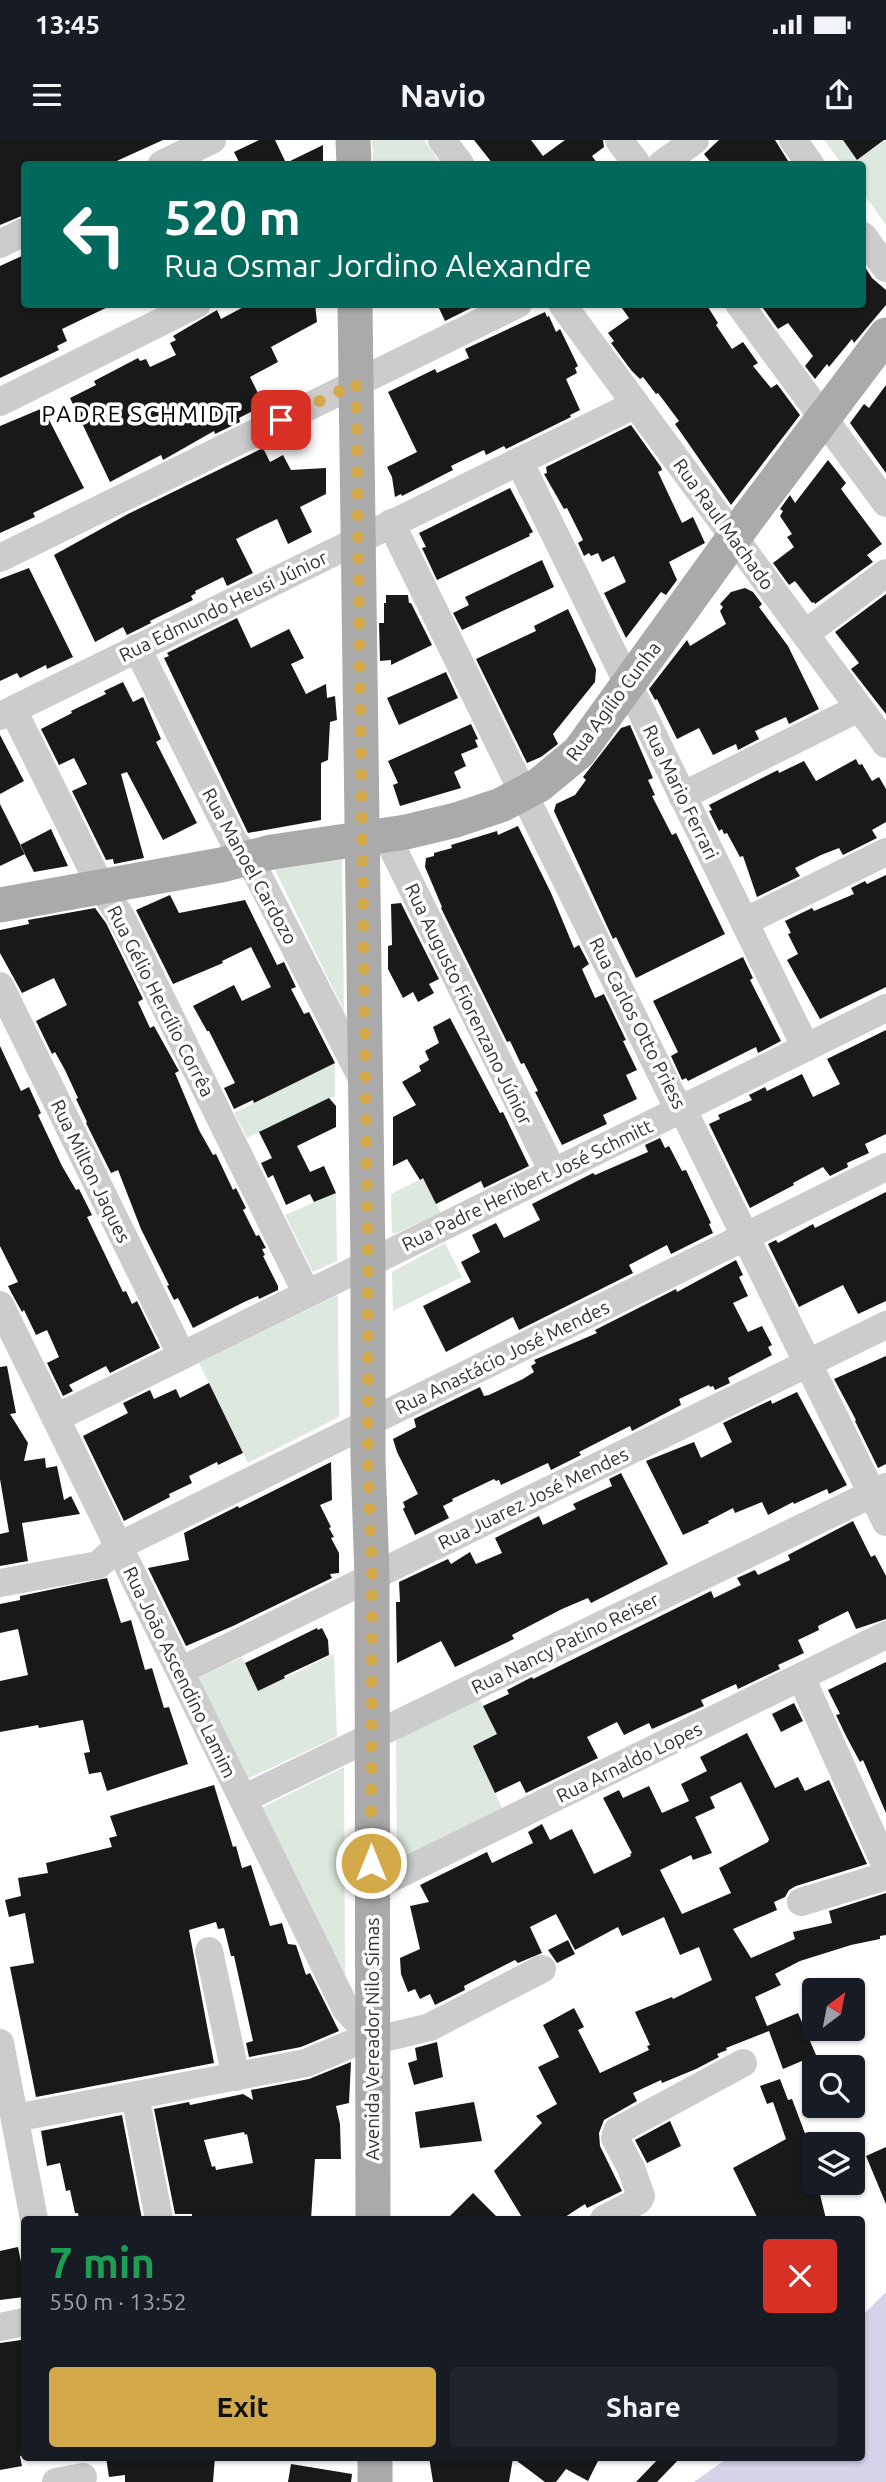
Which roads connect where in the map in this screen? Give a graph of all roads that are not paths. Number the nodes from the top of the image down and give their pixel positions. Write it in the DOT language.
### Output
graph roads {
  1 [pos="212,140"];
  2 [pos="354,140"];
  3 [pos="442,140"];
  4 [pos="619,140"];
  5 [pos="695,140"];
  6 [pos="793,140"];
  7 [pos="168,161"];
  8 [pos="354,161"];
  9 [pos="458,161"];
  10 [pos="635,161"];
  11 [pos="666,161"];
  12 [pos="808,161"];
  13 [pos="21,234"];
  14 [pos="866,240"];
  15 [pos="0,244"];
  16 [pos="886,268"];
  17 [pos="189,308"];
  18 [pos="355,308"];
  19 [pos="510,308"];
  20 [pos="565,308"];
  21 [pos="742,308"];
  22 [pos="886,335"];
  23 [pos="356,383"];
  24 [pos="0,402"];
  25 [pos="635,404"];
  26 [pos="823,418"];
  27 [pos="519,461"];
  28 [pos="886,503"];
  29 [pos="391,523"];
  30 [pos="734,538"];
  31 [pos="357,540"];
  32 [pos="0,558"];
  33 [pos="886,573"];
  34 [pos="804,634"];
  35 [pos="137,648"];
  36 [pos="628,685"];
  37 [pos="859,708"];
  38 [pos="7,713"];
  39 [pos="886,744"];
  40 [pos="523,793"];
  41 [pos="682,796"];
  42 [pos="374,837"];
  43 [pos="886,852"];
  44 [pos="248,858"];
  45 [pos="101,887"];
  46 [pos="0,905"];
  47 [pos="744,922"];
  48 [pos="0,986"];
  49 [pos="886,1008"];
  50 [pos="806,1048"];
  51 [pos="364,1082"];
  52 [pos="682,1108"];
  53 [pos="886,1167"];
  54 [pos="552,1172"];
  55 [pos="745,1237"];
  56 [pos="368,1263"];
  57 [pos="307,1294"];
  58 [pos="0,1305"];
  59 [pos="886,1325"];
  60 [pos="181,1356"];
  61 [pos="808,1364"];
  62 [pos="56,1418"];
  63 [pos="368,1423"];
  64 [pos="879,1490"];
  65 [pos="886,1522"];
  66 [pos="119,1546"];
  67 [pos="372,1577"];
  68 [pos="0,1583"];
  69 [pos="886,1635"];
  70 [pos="180,1671"];
  71 [pos="802,1677"];
  72 [pos="372,1736"];
  73 [pos="243,1799"];
  74 [pos="886,1866"];
  75 [pos="886,1876"];
  76 [pos="371,1888"];
  77 [pos="801,1902"];
  78 [pos="209,1951"];
  79 [pos="542,1969"];
  80 [pos="372,2031"];
  81 [pos="0,2043"];
  82 [pos="743,2063"];
  83 [pos="236,2077"];
  84 [pos="135,2096"];
  85 [pos="15,2118"];
  86 [pos="11,2165"];
  87 [pos="33,2216"];
  88 [pos="158,2216"];
  89 [pos="373,2216"];
  90 [pos="610,2216"];
  91 [pos="21,2323"];
  92 [pos="0,2327"];
  93 [pos="375,2461"];
  94 [pos="82,2472"];
  95 [pos="56,2482"];
  96 [pos="375,2482"];
  1 -- 7 [label="street"];
  2 -- 8 [label="main road"];
  3 -- 9 [label="street"];
  4 -- 10 [label="street"];
  5 -- 11 [label="street"];
  6 -- 12 [label="street"];
  13 -- 15 [label="street"];
  14 -- 16 [label="street"];
  17 -- 24 [label="street"];
  18 -- 23 [label="main road, Avenida Vereador Nilo Simas"];
  19 -- 23 [label="street"];
  20 -- 25 [label="street, Rua Raul Machado"];
  21 -- 26 [label="street"];
  22 -- 26 [label="main road, Rua Agílio Cunha"];
  23 -- 31 [label="main road, Avenida Vereador Nilo Simas"];
  23 -- 32 [label="street"];
  25 -- 27 [label="street, Rua Edmundo Heusi Júnior"];
  25 -- 30 [label="street, Rua Raul Machado"];
  26 -- 28 [label="street"];
  26 -- 30 [label="main road, Rua Agílio Cunha"];
  27 -- 29 [label="street, Rua Edmundo Heusi Júnior"];
  27 -- 36 [label="street, Rua Mario Ferrari"];
  29 -- 31 [label="street, Rua Edmundo Heusi Júnior"];
  29 -- 40 [label="street, Rua Carlos Otto Priess"];
  30 -- 34 [label="street, Rua Raul Machado"];
  30 -- 36 [label="main road, Rua Agílio Cunha"];
  31 -- 35 [label="street, Rua Edmundo Heusi Júnior"];
  31 -- 42 [label="main road, Avenida Vereador Nilo Simas"];
  33 -- 34 [label="street"];
  34 -- 37 [label="street, Rua Raul Machado"];
  35 -- 38 [label="street, Rua Edmundo Heusi Júnior"];
  35 -- 44 [label="street, Rua Manoel Cardozo"];
  36 -- 40 [label="main road, Rua Agílio Cunha"];
  36 -- 41 [label="street, Rua Mario Ferrari"];
  37 -- 39 [label="street, Rua Raul Machado"];
  37 -- 41 [label="street"];
  38 -- 45 [label="street, Rua Gélio Hercílio Corrêa"];
  40 -- 42 [label="main road, Rua Agílio Cunha"];
  40 -- 52 [label="street, Rua Carlos Otto Priess"];
  41 -- 47 [label="street, Rua Mario Ferrari"];
  42 -- 44 [label="main road, Rua Agílio Cunha"];
  42 -- 51 [label="main road, Avenida Vereador Nilo Simas"];
  42 -- 54 [label="street, Rua Augusto Fiorenzano Júnior"];
  43 -- 47 [label="street"];
  44 -- 45 [label="main road, Rua Agílio Cunha"];
  44 -- 51 [label="street, Rua Manoel Cardozo"];
  45 -- 46 [label="main road, Rua Agílio Cunha"];
  45 -- 57 [label="street, Rua Gélio Hercílio Corrêa"];
  47 -- 50 [label="street, Rua Mario Ferrari"];
  48 -- 60 [label="street, Rua Milton Jaques"];
  49 -- 50 [label="street, Rua Padre Heribert José Schmitt"];
  50 -- 52 [label="street, Rua Padre Heribert José Schmitt"];
  51 -- 56 [label="main road, Avenida Vereador Nilo Simas"];
  52 -- 54 [label="street, Rua Padre Heribert José Schmitt"];
  52 -- 55 [label="street, Rua Carlos Otto Priess"];
  53 -- 55 [label="street, Rua Anastácio José Mendes"];
  54 -- 56 [label="street, Rua Padre Heribert José Schmitt"];
  55 -- 61 [label="street, Rua Carlos Otto Priess"];
  55 -- 63 [label="street, Rua Anastácio José Mendes"];
  56 -- 57 [label="street, Rua Padre Heribert José Schmitt"];
  56 -- 63 [label="main road, Avenida Vereador Nilo Simas"];
  57 -- 60 [label="street, Rua Padre Heribert José Schmitt"];
  58 -- 62 [label="street, Rua João Ascendino Lamim"];
  59 -- 61 [label="street, Rua Juarez José Mendes"];
  60 -- 62 [label="street, Rua Padre Heribert José Schmitt"];
  61 -- 64 [label="street, Rua Carlos Otto Priess"];
  61 -- 67 [label="street, Rua Juarez José Mendes"];
  62 -- 66 [label="street, Rua João Ascendino Lamim"];
  63 -- 66 [label="street, Rua Anastácio José Mendes"];
  63 -- 67 [label="main road, Avenida Vereador Nilo Simas"];
  64 -- 65 [label="street, Rua Carlos Otto Priess"];
  64 -- 72 [label="street, Rua Nancy Patino Reiser"];
  66 -- 68 [label="street, Rua Anastácio José Mendes"];
  66 -- 70 [label="street, Rua João Ascendino Lamim"];
  67 -- 70 [label="street, Rua Juarez José Mendes"];
  67 -- 72 [label="main road, Avenida Vereador Nilo Simas"];
  69 -- 71 [label="street, Rua Arnaldo Lopes"];
  70 -- 73 [label="street, Rua João Ascendino Lamim"];
  71 -- 74 [label="street"];
  71 -- 76 [label="street, Rua Arnaldo Lopes"];
  72 -- 73 [label="street, Rua Nancy Patino Reiser"];
  72 -- 76 [label="main road, Avenida Vereador Nilo Simas"];
  73 -- 80 [label="street, Rua João Ascendino Lamim"];
  75 -- 77 [label="street"];
  76 -- 80 [label="main road, Avenida Vereador Nilo Simas"];
  78 -- 83 [label="street"];
  79 -- 80 [label="street"];
  80 -- 83 [label="street"];
  80 -- 89 [label="main road, Avenida Vereador Nilo Simas"];
  81 -- 85 [label="street"];
  82 -- 90 [label="street"];
  83 -- 84 [label="street"];
  84 -- 85 [label="street"];
  84 -- 88 [label="street"];
  85 -- 86 [label="street"];
  86 -- 87 [label="street"];
  91 -- 92 [label="street"];
  93 -- 96 [label="main road"];
  94 -- 95 [label="street"];
}
